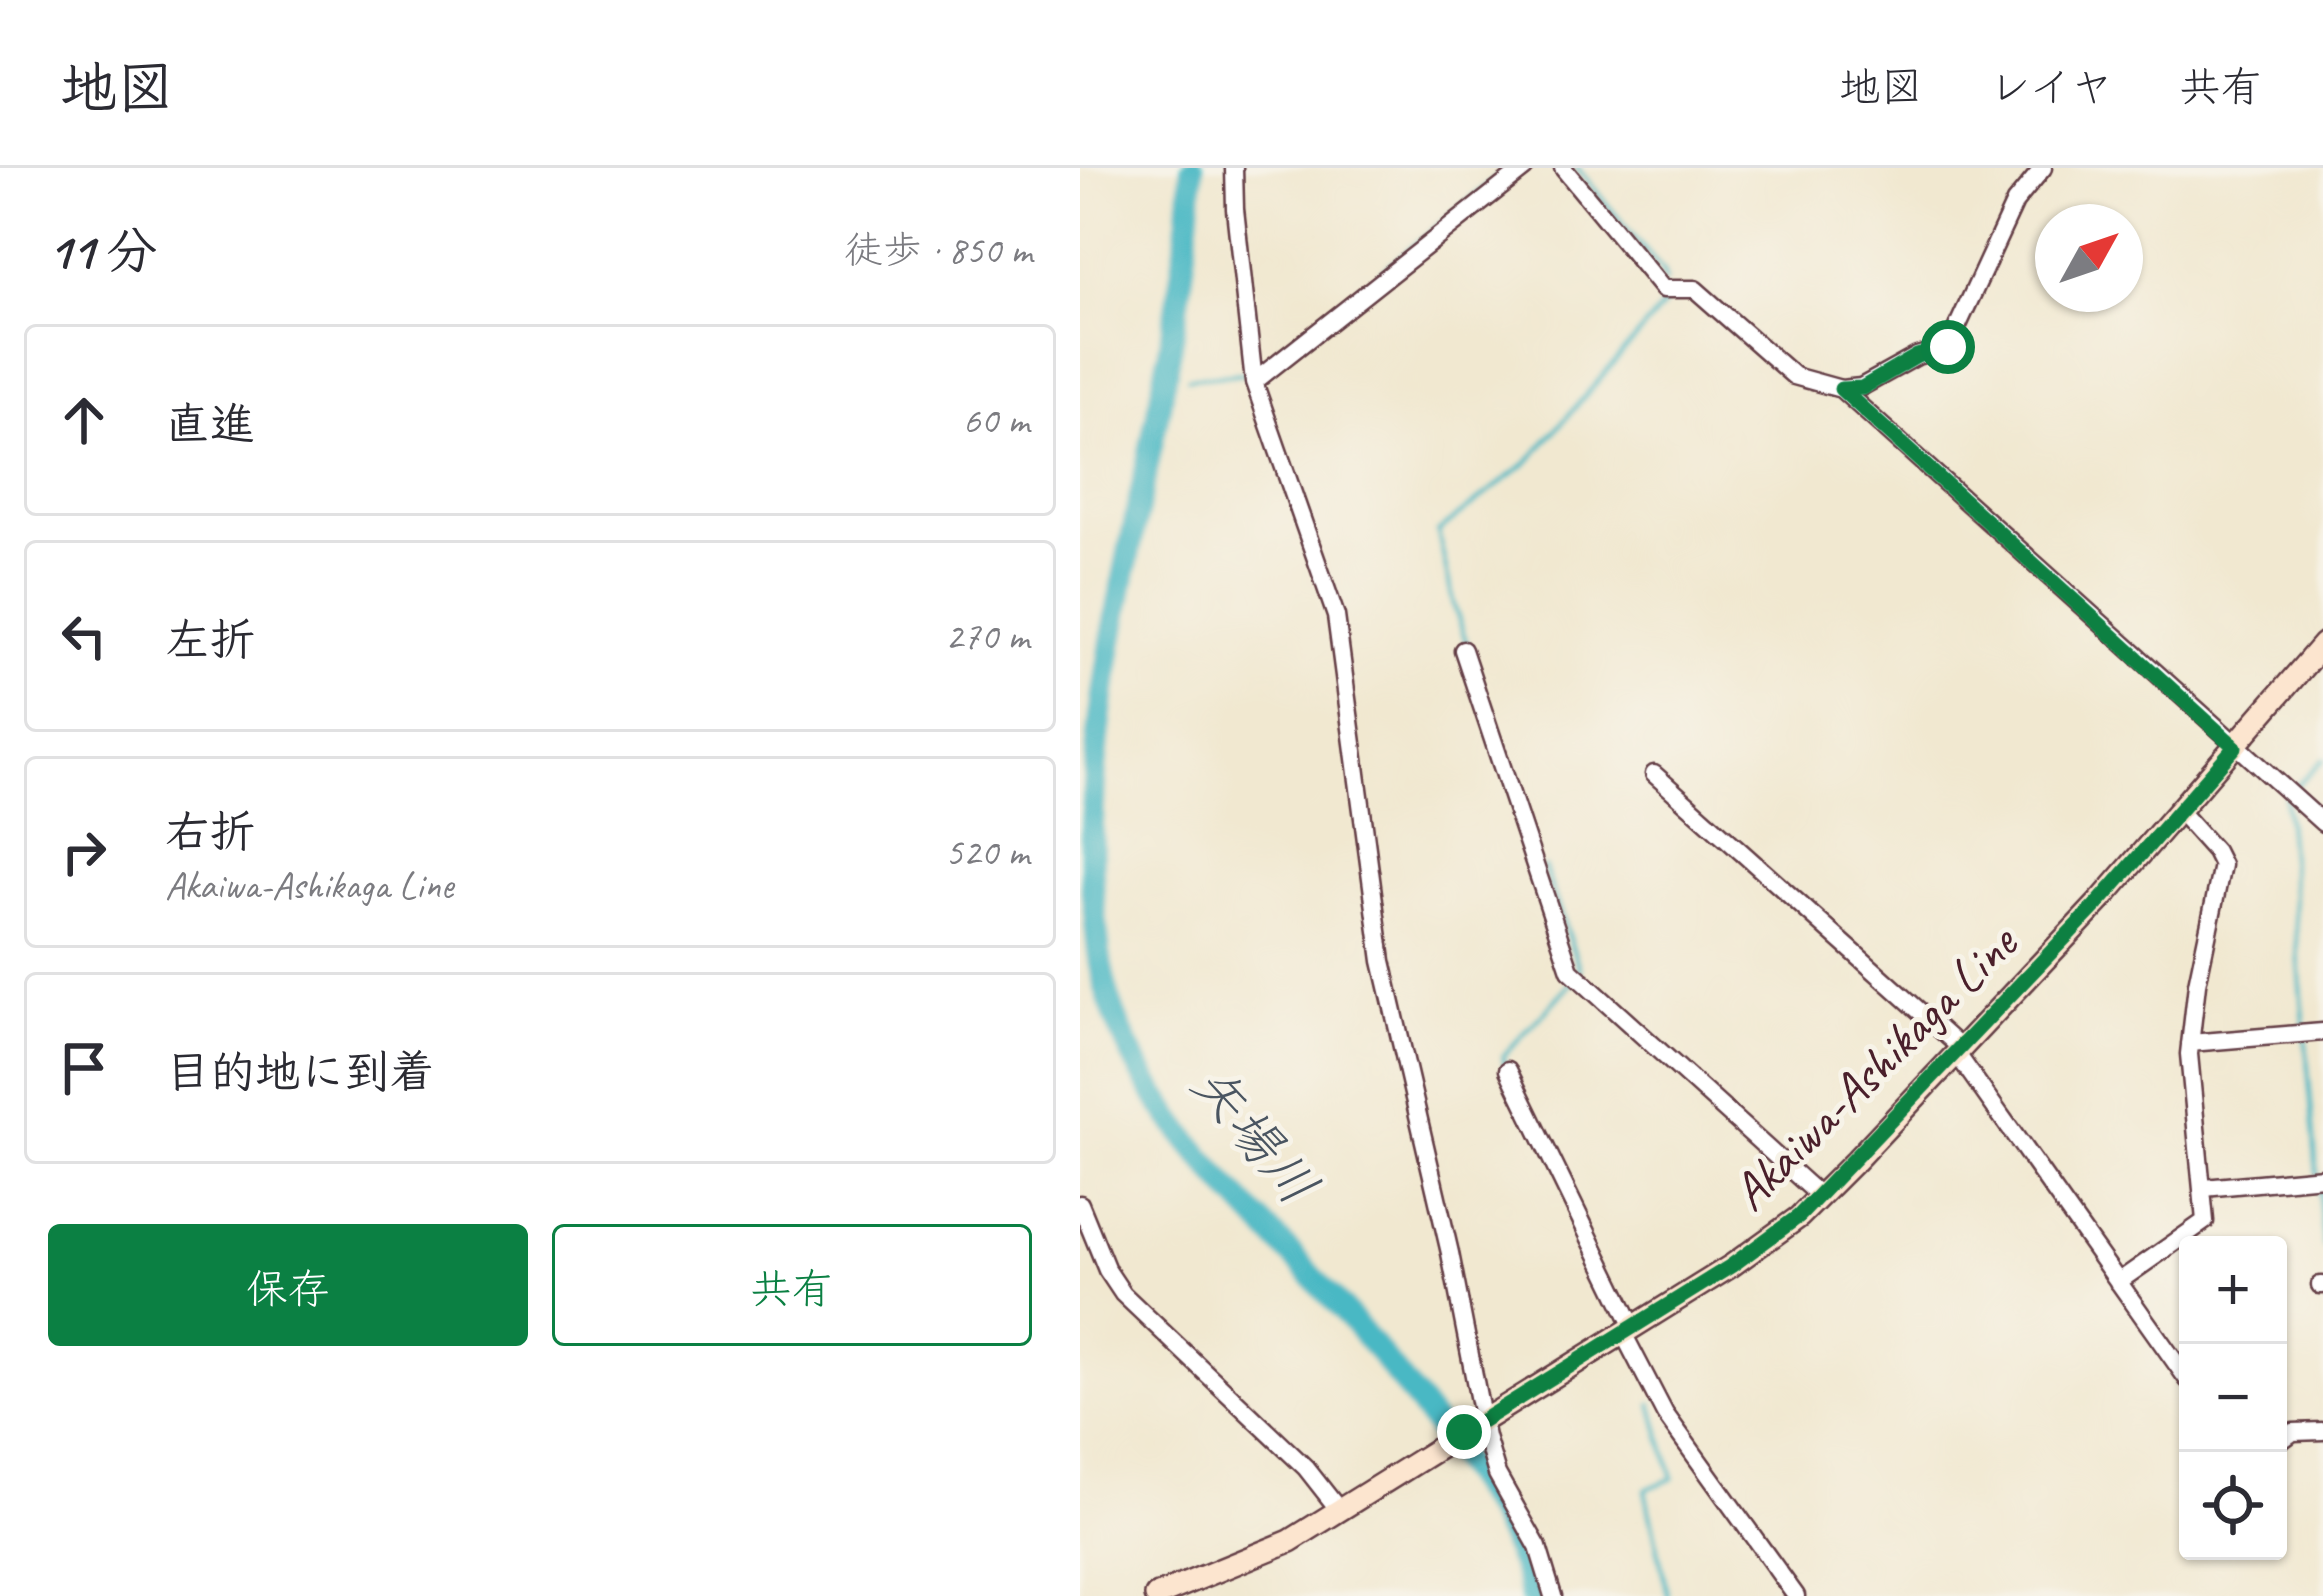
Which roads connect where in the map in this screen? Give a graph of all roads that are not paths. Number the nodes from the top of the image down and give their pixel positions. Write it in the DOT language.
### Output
graph roads {
  1 [pos="1234,168"];
  2 [pos="1525,168"];
  3 [pos="1563,168"];
  4 [pos="2043,168"];
  5 [pos="1255,382"];
  6 [pos="1841,389"];
  7 [pos="2323,644"];
  8 [pos="1463,650"];
  9 [pos="2235,747"];
  10 [pos="1654,774"];
  11 [pos="2179,811"];
  12 [pos="2323,824"];
  13 [pos="2323,1032"];
  14 [pos="2190,1043"];
  15 [pos="1960,1052"];
  16 [pos="1508,1070"];
  17 [pos="2323,1177"];
  18 [pos="2204,1188"];
  19 [pos="1820,1196"];
  20 [pos="1080,1204"];
  21 [pos="2118,1282"];
  22 [pos="1628,1330"];
  23 [pos="2179,1367"];
  24 [pos="1474,1425"];
  25 [pos="2323,1431"];
  26 [pos="2287,1436"];
  27 [pos="1339,1510"];
  28 [pos="1156,1596"];
  29 [pos="1553,1596"];
  30 [pos="1796,1596"];
  1 -- 5 [label="street"];
  2 -- 5 [label="street"];
  3 -- 6 [label="street"];
  4 -- 6 [label="street"];
  5 -- 24 [label="street"];
  6 -- 9 [label="street"];
  7 -- 9 [label="main road, Akaiwa-Ashikaga Line"];
  8 -- 19 [label="street"];
  9 -- 11 [label="main road, Akaiwa-Ashikaga Line"];
  9 -- 12 [label="street"];
  10 -- 15 [label="street"];
  11 -- 14 [label="street"];
  11 -- 15 [label="main road, Akaiwa-Ashikaga Line"];
  13 -- 14 [label="street"];
  14 -- 18 [label="street"];
  15 -- 19 [label="main road, Akaiwa-Ashikaga Line"];
  15 -- 21 [label="street"];
  16 -- 22 [label="street"];
  17 -- 18 [label="street"];
  18 -- 21 [label="street"];
  19 -- 22 [label="main road, Akaiwa-Ashikaga Line"];
  20 -- 27 [label="street"];
  21 -- 23 [label="street"];
  22 -- 24 [label="main road, Akaiwa-Ashikaga Line"];
  22 -- 30 [label="street"];
  24 -- 27 [label="main road, Akaiwa-Ashikaga Line"];
  24 -- 29 [label="street"];
  25 -- 26 [label="street"];
  27 -- 28 [label="main road, Akaiwa-Ashikaga Line"];
}
